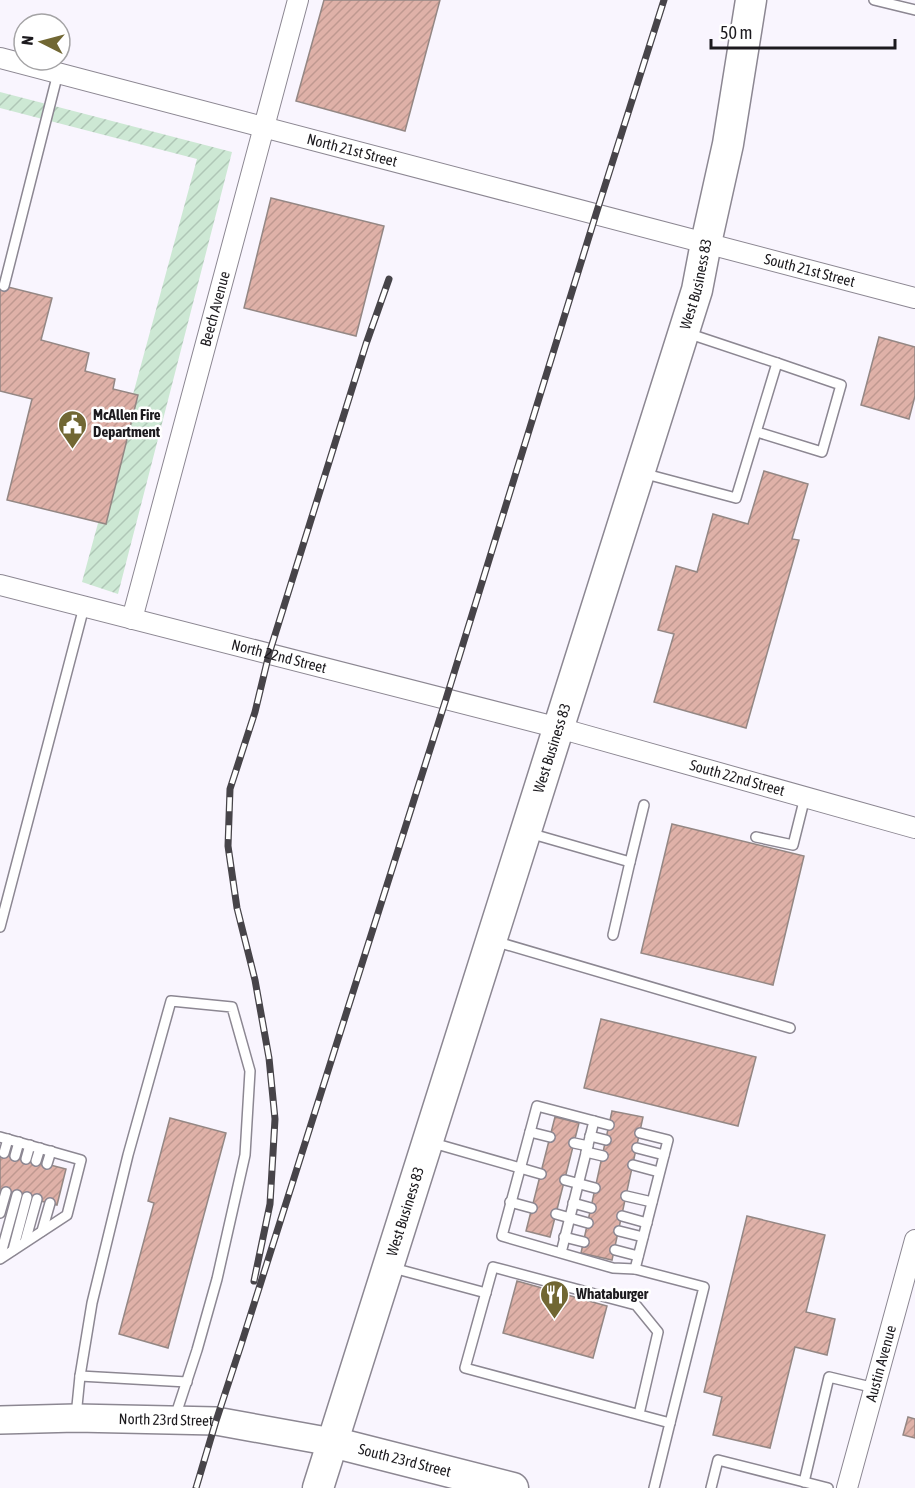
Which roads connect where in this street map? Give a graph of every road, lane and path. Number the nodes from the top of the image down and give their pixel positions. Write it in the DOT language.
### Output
graph roads {
  1 [pos="298,0"];
  2 [pos="751,0"];
  3 [pos="874,0"];
  4 [pos="915,10"];
  5 [pos="0,58"];
  6 [pos="58,74"];
  7 [pos="264,128"];
  8 [pos="705,243"];
  9 [pos="4,286"];
  10 [pos="915,298"];
  11 [pos="684,332"];
  12 [pos="777,363"];
  13 [pos="757,432"];
  14 [pos="640,472"];
  15 [pos="0,585"];
  16 [pos="84,607"];
  17 [pos="132,619"];
  18 [pos="559,728"];
  19 [pos="806,797"];
  20 [pos="644,805"];
  21 [pos="915,828"];
  22 [pos="526,832"];
  23 [pos="756,837"];
  24 [pos="630,862"];
  25 [pos="0,927"];
  26 [pos="613,936"];
  27 [pos="491,941"];
  28 [pos="790,1028"];
  29 [pos="594,1121"];
  30 [pos="609,1125"];
  31 [pos="530,1131"];
  32 [pos="640,1133"];
  33 [pos="550,1137"];
  34 [pos="4,1138"];
  35 [pos="606,1140"];
  36 [pos="19,1142"];
  37 [pos="427,1142"];
  38 [pos="574,1143"];
  39 [pos="588,1145"];
  40 [pos="35,1147"];
  41 [pos="637,1148"];
  42 [pos="51,1151"];
  43 [pos="4,1153"];
  44 [pos="62,1155"];
  45 [pos="664,1155"];
  46 [pos="15,1156"];
  47 [pos="603,1156"];
  48 [pos="31,1160"];
  49 [pos="46,1164"];
  50 [pos="633,1165"];
  51 [pos="59,1167"];
  52 [pos="520,1168"];
  53 [pos="659,1172"];
  54 [pos="541,1174"];
  55 [pos="565,1180"];
  56 [pos="578,1183"];
  57 [pos="596,1188"];
  58 [pos="6,1192"];
  59 [pos="626,1196"];
  60 [pos="37,1199"];
  61 [pos="510,1202"];
  62 [pos="652,1202"];
  63 [pos="50,1203"];
  64 [pos="573,1203"];
  65 [pos="532,1208"];
  66 [pos="591,1208"];
  67 [pos="0,1213"];
  68 [pos="556,1215"];
  69 [pos="622,1216"];
  70 [pos="569,1218"];
  71 [pos="588,1223"];
  72 [pos="647,1223"];
  73 [pos="42,1231"];
  74 [pos="619,1231"];
  75 [pos="564,1237"];
  76 [pos="643,1237"];
  77 [pos="915,1240"];
  78 [pos="25,1242"];
  79 [pos="584,1242"];
  80 [pos="13,1250"];
  81 [pos="615,1250"];
  82 [pos="561,1253"];
  83 [pos="638,1256"];
  84 [pos="0,1258"];
  85 [pos="387,1267"];
  86 [pos="635,1269"];
  87 [pos="486,1293"];
  88 [pos="80,1376"];
  89 [pos="187,1382"];
  90 [pos="875,1388"];
  91 [pos="639,1414"];
  92 [pos="76,1418"];
  93 [pos="0,1420"];
  94 [pos="174,1420"];
  95 [pos="670,1423"];
  96 [pos="332,1443"];
  97 [pos="804,1482"];
  98 [pos="318,1488"];
  99 [pos="513,1488"];
  100 [pos="654,1488"];
  101 [pos="711,1488"];
  102 [pos="828,1488"];
  103 [pos="847,1488"];
  1 -- 7 [label="street, Beech Avenue"];
  2 -- 8 [label="main road, West Business 83"];
  3 -- 4 [label="lane"];
  5 -- 6 [label="street, North 21st Street"];
  6 -- 7 [label="street, North 21st Street"];
  6 -- 9 [label="lane"];
  7 -- 8 [label="street, North 21st Street"];
  7 -- 17 [label="street, Beech Avenue"];
  8 -- 10 [label="street, South 21st Street"];
  8 -- 11 [label="main road, West Business 83"];
  11 -- 12 [label="lane"];
  11 -- 14 [label="main road, West Business 83"];
  12 -- 13 [label="lane"];
  12 -- 13 [label="lane"];
  13 -- 14 [label="lane"];
  14 -- 18 [label="main road, West Business 83"];
  15 -- 16 [label="street, North 22nd Street"];
  16 -- 17 [label="street, North 22nd Street"];
  16 -- 25 [label="lane"];
  17 -- 18 [label="street, North 22nd Street"];
  18 -- 19 [label="street, South 22nd Street"];
  18 -- 22 [label="main road, West Business 83"];
  19 -- 21 [label="street, South 22nd Street"];
  19 -- 23 [label="lane"];
  20 -- 24 [label="lane"];
  22 -- 24 [label="lane"];
  22 -- 27 [label="main road, West Business 83"];
  24 -- 26 [label="lane"];
  27 -- 28 [label="lane"];
  27 -- 37 [label="main road, West Business 83"];
  29 -- 30 [label="lane"];
  29 -- 31 [label="lane"];
  29 -- 39 [label="lane"];
  31 -- 33 [label="lane"];
  31 -- 52 [label="lane"];
  32 -- 45 [label="lane"];
  34 -- 36 [label="lane"];
  34 -- 43 [label="lane"];
  35 -- 39 [label="lane"];
  36 -- 40 [label="lane"];
  36 -- 46 [label="lane"];
  37 -- 52 [label="lane"];
  37 -- 85 [label="main road, West Business 83"];
  38 -- 39 [label="lane"];
  39 -- 47 [label="lane"];
  39 -- 56 [label="lane"];
  40 -- 42 [label="lane"];
  40 -- 48 [label="lane"];
  41 -- 45 [label="lane"];
  42 -- 44 [label="lane"];
  42 -- 49 [label="lane"];
  44 -- 51 [label="lane"];
  44 -- 73 [label="lane"];
  45 -- 53 [label="lane"];
  50 -- 53 [label="lane"];
  52 -- 54 [label="lane"];
  52 -- 61 [label="lane"];
  53 -- 62 [label="lane"];
  55 -- 56 [label="lane"];
  56 -- 57 [label="lane"];
  56 -- 64 [label="lane"];
  58 -- 67 [label="lane"];
  59 -- 62 [label="lane"];
  60 -- 78 [label="lane"];
  61 -- 65 [label="lane"];
  61 -- 82 [label="lane"];
  62 -- 72 [label="lane"];
  63 -- 73 [label="lane"];
  64 -- 66 [label="lane"];
  64 -- 70 [label="lane"];
  68 -- 70 [label="lane"];
  69 -- 72 [label="lane"];
  70 -- 71 [label="lane"];
  70 -- 75 [label="lane"];
  72 -- 76 [label="lane"];
  73 -- 78 [label="lane"];
  74 -- 76 [label="lane"];
  75 -- 79 [label="lane"];
  75 -- 82 [label="lane"];
  76 -- 83 [label="lane"];
  77 -- 90 [label="street, Austin Avenue"];
  78 -- 80 [label="lane"];
  80 -- 84 [label="lane"];
  80 -- 84 [label="lane"];
  81 -- 83 [label="lane"];
  82 -- 86 [label="lane"];
  83 -- 86 [label="lane"];
  85 -- 87 [label="lane"];
  85 -- 96 [label="main road, West Business 83"];
  86 -- 95 [label="lane"];
  87 -- 91 [label="lane"];
  87 -- 91 [label="lane"];
  88 -- 89 [label="lane"];
  88 -- 89 [label="lane"];
  88 -- 92 [label="lane"];
  89 -- 94 [label="lane"];
  90 -- 97 [label="lane"];
  90 -- 103 [label="street, Austin Avenue"];
  91 -- 95 [label="lane"];
  92 -- 93 [label="main road, North 23rd Street"];
  92 -- 94 [label="main road, North 23rd Street"];
  94 -- 96 [label="main road, North 23rd Street"];
  95 -- 100 [label="lane"];
  96 -- 98 [label="main road, West Business 83"];
  96 -- 99 [label="main road, South 23rd Street"];
  97 -- 101 [label="lane"];
  97 -- 102 [label="lane"];
}
